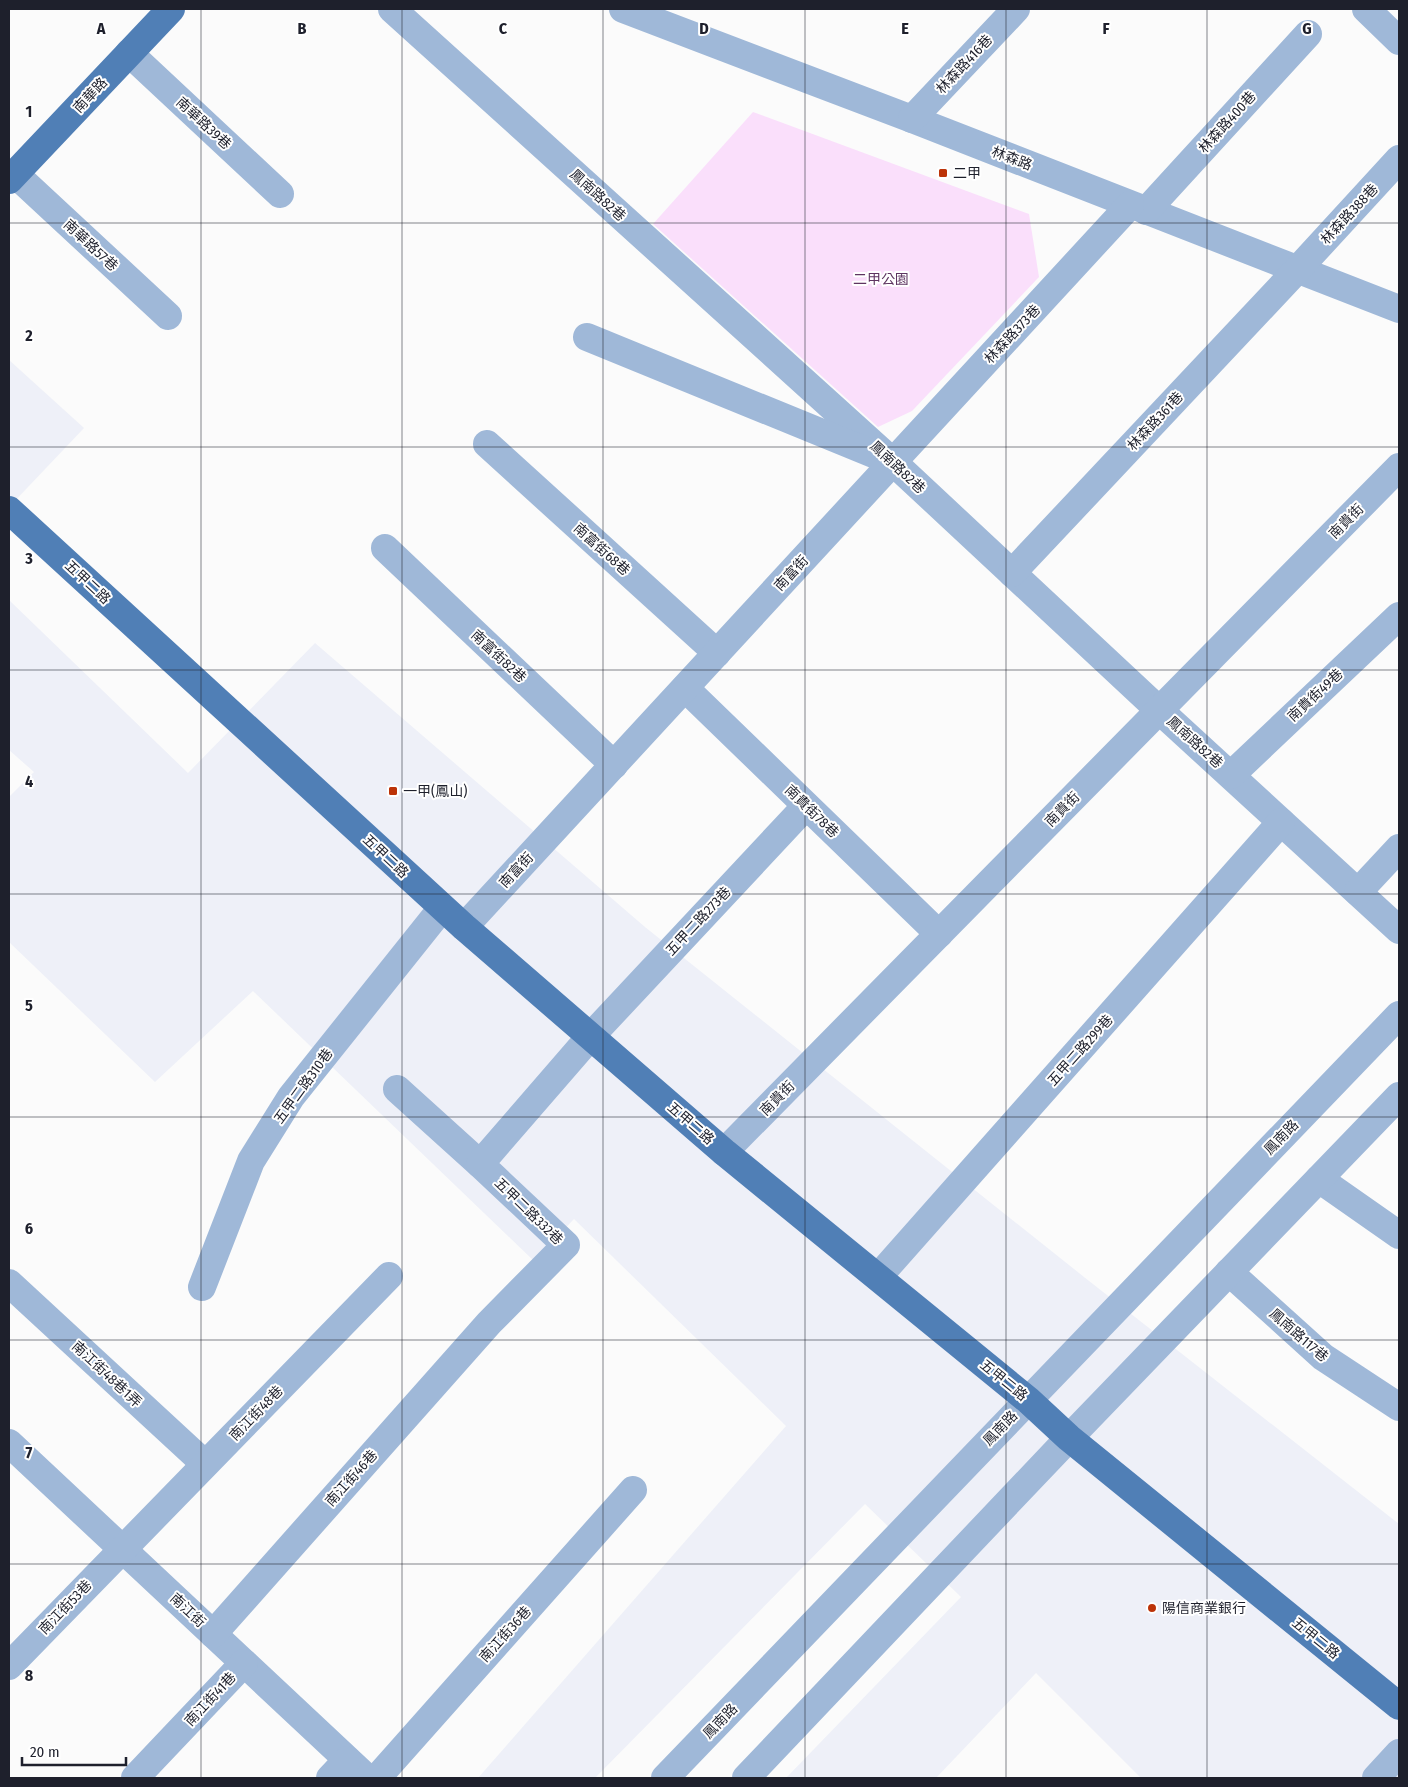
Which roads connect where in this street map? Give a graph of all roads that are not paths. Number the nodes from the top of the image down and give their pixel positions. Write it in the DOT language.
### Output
graph roads {
  1 [pos="171,9"];
  2 [pos="392,9"];
  3 [pos="623,9"];
  4 [pos="1016,9"];
  5 [pos="1366,9"];
  6 [pos="1308,34"];
  7 [pos="1399,41"];
  8 [pos="129,53"];
  9 [pos="912,119"];
  10 [pos="1399,159"];
  11 [pos="12,177"];
  12 [pos="280,194"];
  13 [pos="1138,208"];
  14 [pos="1298,269"];
  15 [pos="1399,309"];
  16 [pos="168,316"];
  17 [pos="587,337"];
  18 [pos="487,444"];
  19 [pos="894,462"];
  20 [pos="1399,467"];
  21 [pos="9,510"];
  22 [pos="385,548"];
  23 [pos="1012,573"];
  24 [pos="1399,616"];
  25 [pos="717,653"];
  26 [pos="685,688"];
  27 [pos="1159,710"];
  28 [pos="614,765"];
  29 [pos="1231,775"];
  30 [pos="806,806"];
  31 [pos="1281,822"];
  32 [pos="1399,848"];
  33 [pos="1358,892"];
  34 [pos="442,908"];
  35 [pos="464,927"];
  36 [pos="1399,930"];
  37 [pos="939,934"];
  38 [pos="1399,1015"];
  39 [pos="590,1037"];
  40 [pos="397,1089"];
  41 [pos="1399,1096"];
  42 [pos="724,1152"];
  43 [pos="480,1164"];
  44 [pos="1319,1179"];
  45 [pos="1399,1235"];
  46 [pos="1229,1272"];
  47 [pos="389,1276"];
  48 [pos="878,1277"];
  49 [pos="9,1283"];
  50 [pos="202,1287"];
  51 [pos="489,1323"];
  52 [pos="1028,1400"];
  53 [pos="1399,1407"];
  54 [pos="1069,1438"];
  55 [pos="9,1443"];
  56 [pos="205,1464"];
  57 [pos="633,1490"];
  58 [pos="122,1549"];
  59 [pos="213,1634"];
  60 [pos="244,1663"];
  61 [pos="9,1666"];
  62 [pos="1399,1706"];
  63 [pos="1399,1754"];
  64 [pos="339,1769"];
  65 [pos="136,1778"];
  66 [pos="367,1778"];
  67 [pos="377,1778"];
  68 [pos="665,1778"];
  69 [pos="746,1778"];
  70 [pos="1376,1778"];
  1 -- 8 [label="main road, 南華路"];
  2 -- 19 [label="street, 鳳南路82巷"];
  3 -- 9 [label="street, 林森路"];
  4 -- 9 [label="street, 林森路416巷"];
  5 -- 7 [label="street"];
  6 -- 13 [label="street, 林森路400巷"];
  8 -- 11 [label="main road, 南華路"];
  8 -- 12 [label="street, 南華路39巷"];
  9 -- 13 [label="street, 林森路"];
  10 -- 14 [label="street, 林森路388巷"];
  11 -- 16 [label="street, 南華路57巷"];
  13 -- 14 [label="street, 林森路"];
  13 -- 19 [label="street, 林森路373巷"];
  14 -- 15 [label="street, 林森路"];
  14 -- 23 [label="street, 林森路361巷"];
  17 -- 19 [label="street"];
  18 -- 25 [label="street, 南富街68巷"];
  19 -- 23 [label="street, 鳳南路82巷"];
  19 -- 25 [label="street, 南富街"];
  20 -- 27 [label="street, 南貴街"];
  21 -- 34 [label="main road, 五甲二路"];
  22 -- 28 [label="street, 南富街82巷"];
  23 -- 27 [label="street, 鳳南路82巷"];
  24 -- 29 [label="street, 南貴街49巷"];
  25 -- 26 [label="street, 南富街"];
  26 -- 28 [label="street, 南富街"];
  26 -- 30 [label="street, 南貴街78巷"];
  27 -- 29 [label="street, 鳳南路82巷"];
  27 -- 37 [label="street, 南貴街"];
  28 -- 35 [label="street, 南富街"];
  29 -- 31 [label="street, 鳳南路82巷"];
  30 -- 37 [label="street, 南貴街78巷"];
  30 -- 39 [label="street, 五甲二路273巷"];
  31 -- 33 [label="street, 鳳南路82巷"];
  31 -- 48 [label="street, 五甲二路299巷"];
  32 -- 33 [label="street"];
  33 -- 36 [label="street, 鳳南路82巷"];
  34 -- 35 [label="main road, 五甲二路"];
  34 -- 50 [label="street, 五甲二路310巷"];
  35 -- 39 [label="main road, 五甲二路"];
  37 -- 42 [label="street, 南貴街"];
  38 -- 52 [label="street, 鳳南路"];
  39 -- 42 [label="main road, 五甲二路"];
  39 -- 43 [label="street"];
  40 -- 43 [label="street, 五甲二路332巷"];
  41 -- 44 [label="street"];
  42 -- 48 [label="main road, 五甲二路"];
  43 -- 51 [label="street, 五甲二路332巷"];
  44 -- 45 [label="street"];
  44 -- 46 [label="street"];
  46 -- 53 [label="street, 鳳南路117巷"];
  46 -- 54 [label="street"];
  47 -- 56 [label="street, 南江街48巷"];
  48 -- 52 [label="main road, 五甲二路"];
  49 -- 56 [label="street, 南江街48巷1弄"];
  51 -- 59 [label="street, 南江街46巷"];
  52 -- 54 [label="main road, 五甲二路"];
  52 -- 68 [label="street, 鳳南路"];
  54 -- 62 [label="main road, 五甲二路"];
  54 -- 69 [label="street"];
  55 -- 58 [label="street, 南江街"];
  56 -- 58 [label="street, 南江街48巷"];
  57 -- 67 [label="street, 南江街36巷"];
  58 -- 59 [label="street, 南江街"];
  58 -- 61 [label="street, 南江街53巷"];
  59 -- 60 [label="street, 南江街"];
  60 -- 64 [label="street, 南江街"];
  60 -- 65 [label="street, 南江街41巷"];
  63 -- 70 [label="street"];
  64 -- 66 [label="street, 南江街"];
}
